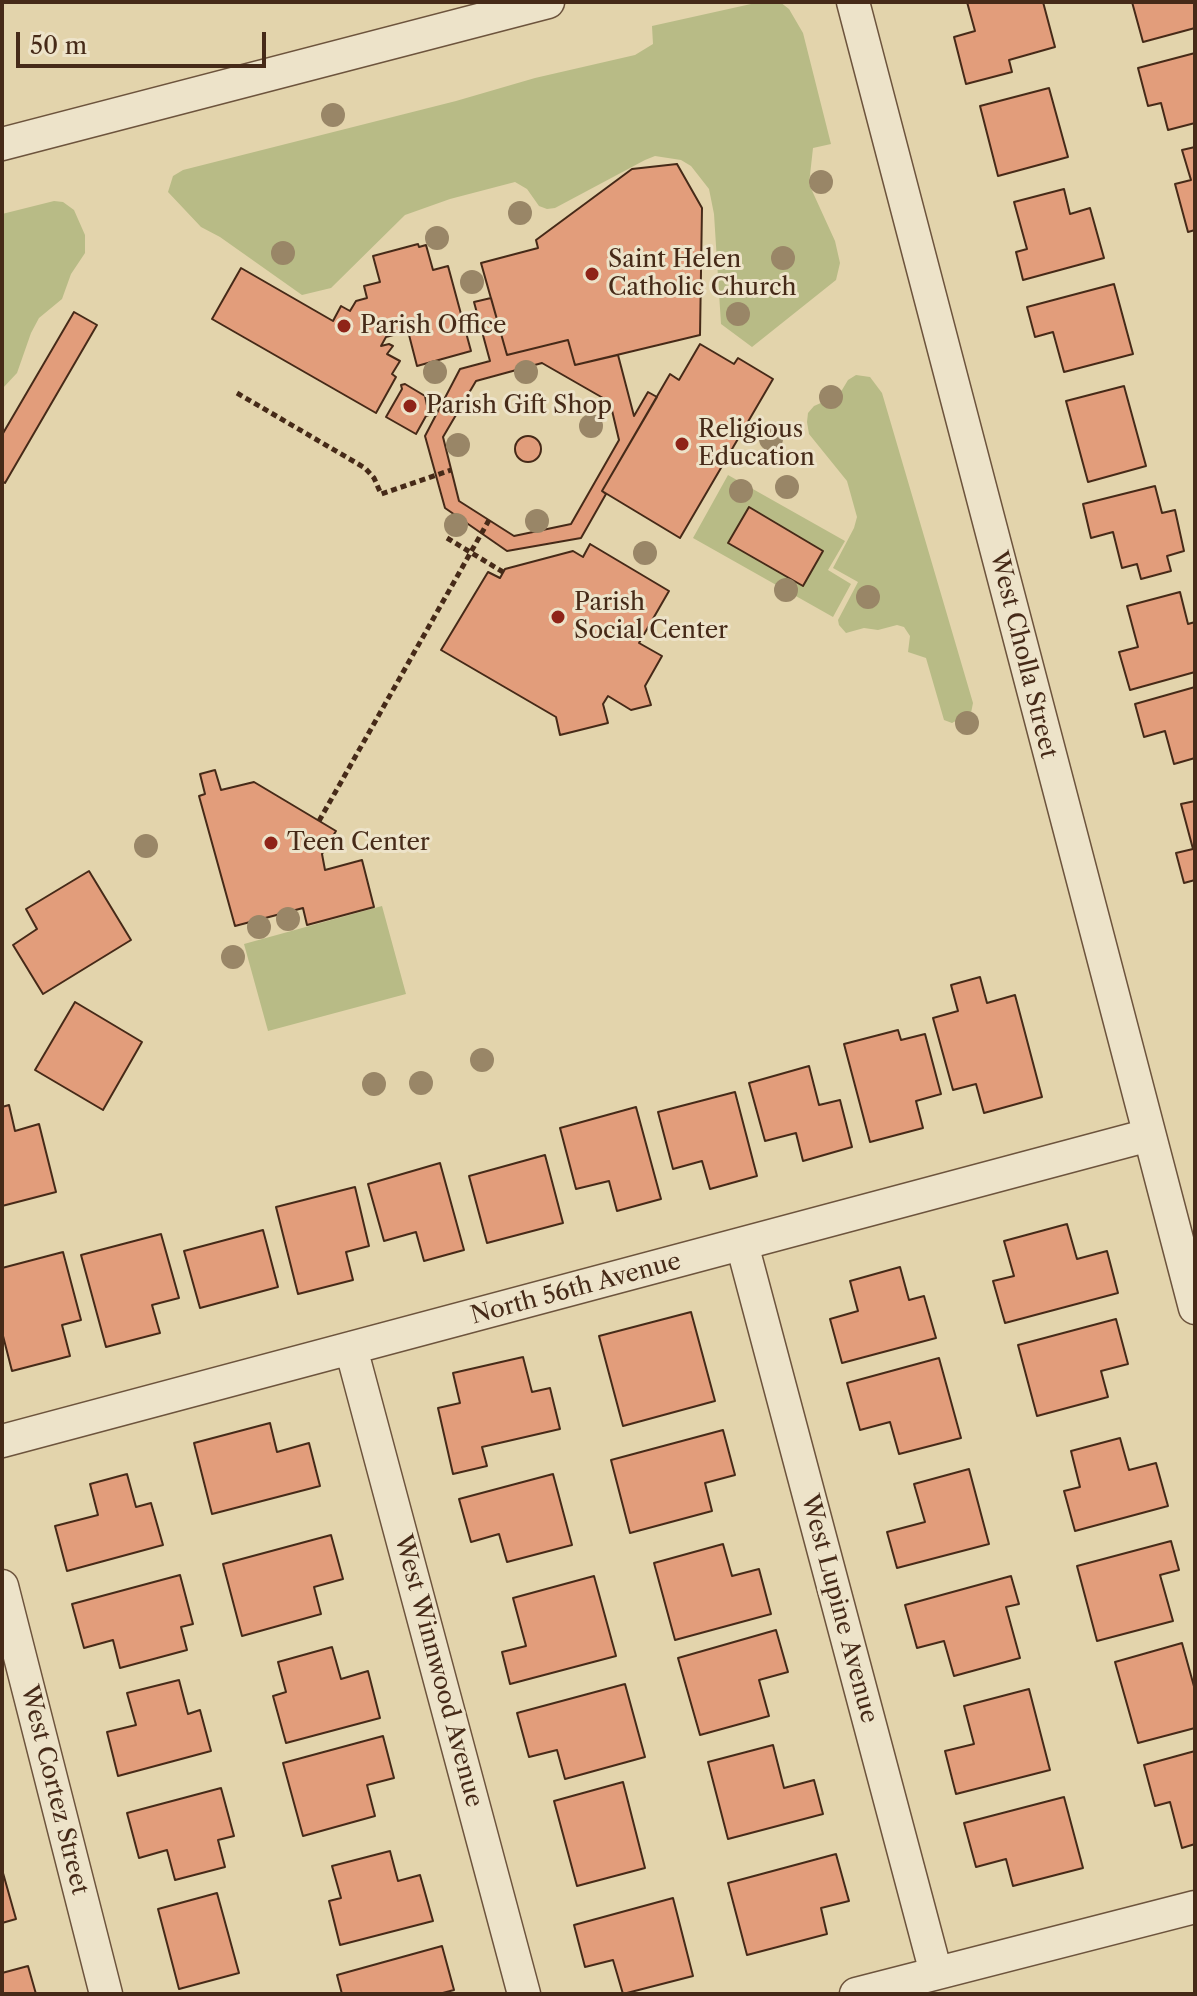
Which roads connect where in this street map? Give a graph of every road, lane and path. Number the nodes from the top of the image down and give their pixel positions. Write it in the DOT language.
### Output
graph roads {
  1 [pos="548,2"];
  2 [pos="853,2"];
  3 [pos="2,144"];
  4 [pos="237,393"];
  5 [pos="451,470"];
  6 [pos="489,520"];
  7 [pos="447,538"];
  8 [pos="471,552"];
  9 [pos="503,572"];
  10 [pos="319,821"];
  11 [pos="1149,1135"];
  12 [pos="742,1244"];
  13 [pos="1195,1308"];
  14 [pos="351,1348"];
  15 [pos="2,1441"];
  16 [pos="2,1586"];
  17 [pos="1195,1907"];
  18 [pos="936,1973"];
  19 [pos="106,1994"];
  20 [pos="524,1994"];
  21 [pos="856,1994"];
  1 -- 3 [label="street"];
  2 -- 11 [label="street, West Cholla Street"];
  4 -- 5 [label="path"];
  6 -- 8 [label="path"];
  7 -- 8 [label="path"];
  8 -- 9 [label="path"];
  8 -- 10 [label="path"];
  11 -- 12 [label="street, North 56th Avenue"];
  11 -- 13 [label="street, West Cholla Street"];
  12 -- 14 [label="street, North 56th Avenue"];
  12 -- 18 [label="street, West Lupine Avenue"];
  14 -- 15 [label="street, North 56th Avenue"];
  14 -- 20 [label="street, West Winnwood Avenue"];
  16 -- 19 [label="street, West Cortez Street"];
  17 -- 18 [label="street"];
  18 -- 21 [label="street"];
}
